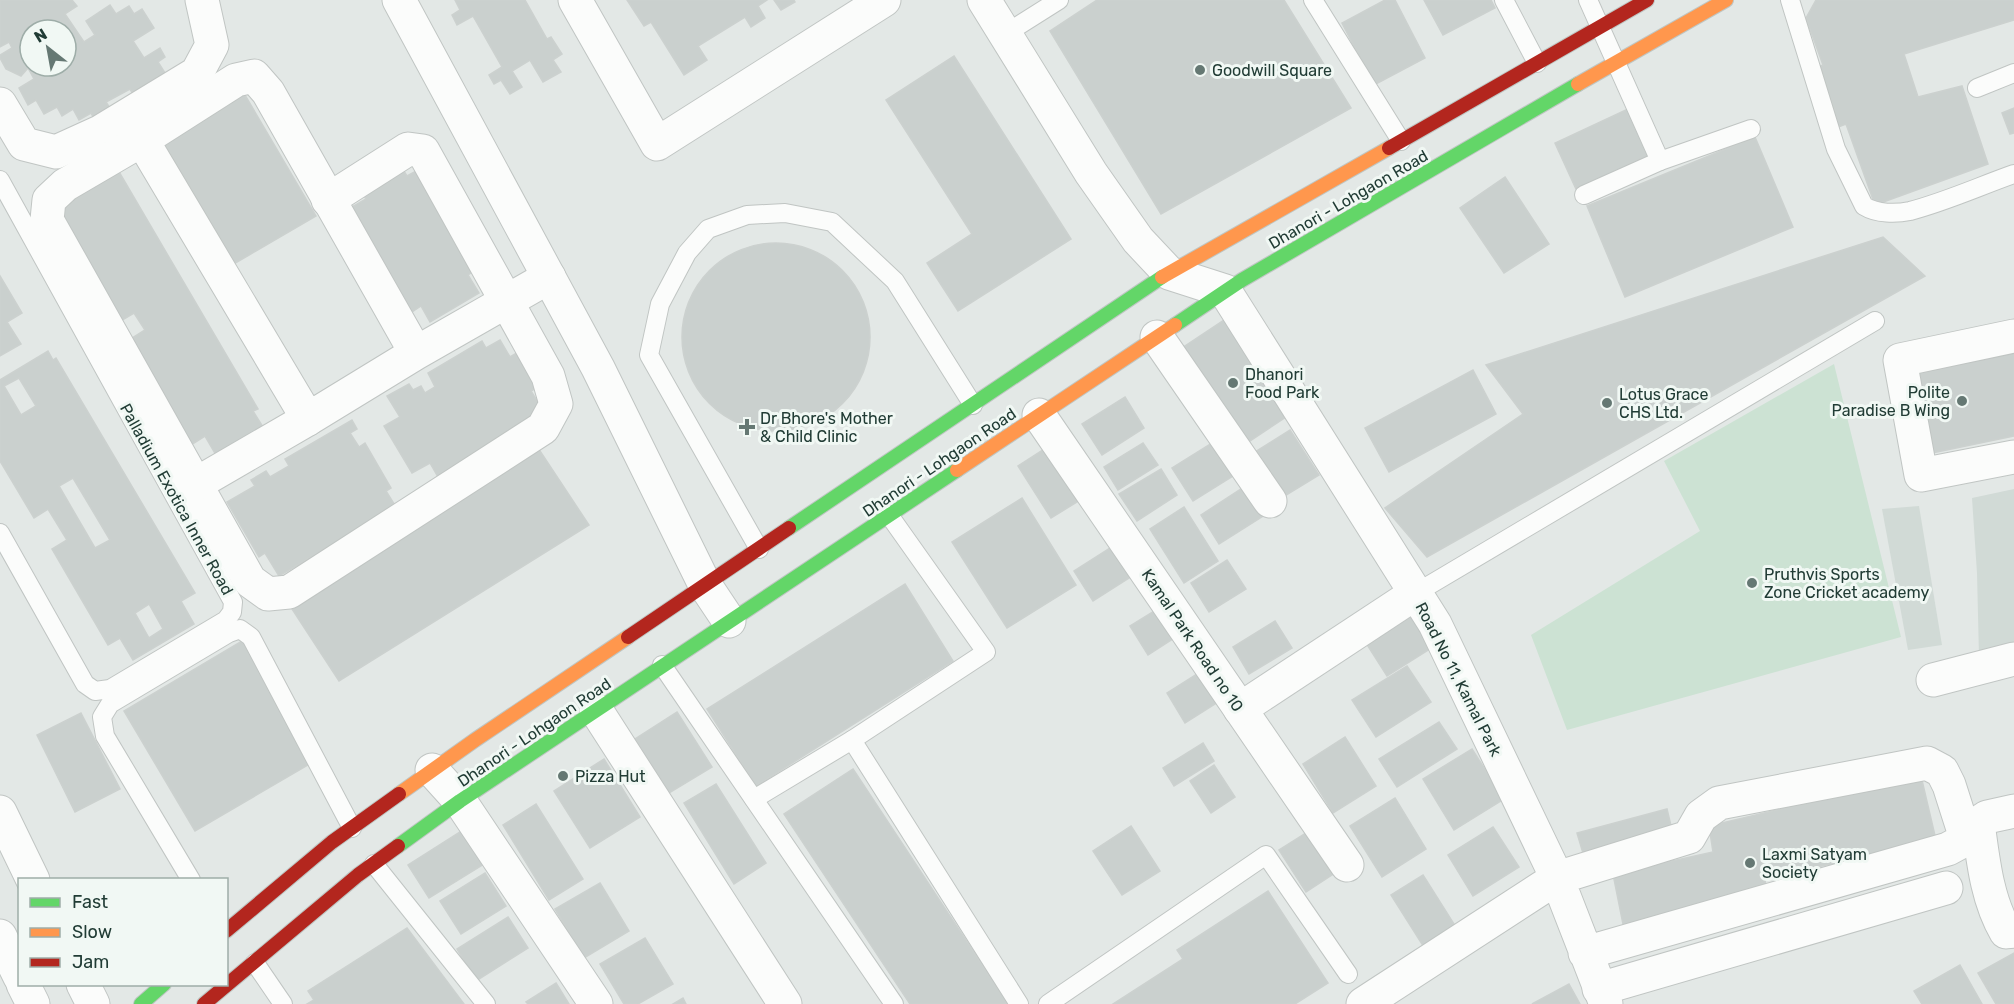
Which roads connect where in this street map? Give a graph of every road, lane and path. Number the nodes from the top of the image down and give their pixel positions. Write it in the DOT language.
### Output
graph roads {
  1 [pos="202,0"];
  2 [pos="399,0"];
  3 [pos="575,0"];
  4 [pos="884,0"];
  5 [pos="984,0"];
  6 [pos="1059,0"];
  7 [pos="1313,0"];
  8 [pos="1504,0"];
  9 [pos="1588,0"];
  10 [pos="1647,0"];
  11 [pos="1726,0"];
  12 [pos="1790,0"];
  13 [pos="1602,27"];
  14 [pos="1005,34"];
  15 [pos="1617,61"];
  16 [pos="1537,63"];
  17 [pos="2014,74"];
  18 [pos="1977,88"];
  19 [pos="0,104"];
  20 [pos="1751,129"];
  21 [pos="142,140"];
  22 [pos="1401,141"];
  23 [pos="1660,161"];
  24 [pos="2014,174"];
  25 [pos="0,180"];
  26 [pos="1584,195"];
  27 [pos="328,200"];
  28 [pos="1169,273"];
  29 [pos="549,277"];
  30 [pos="1225,291"];
  31 [pos="505,303"];
  32 [pos="1875,321"];
  33 [pos="2014,336"];
  34 [pos="1156,337"];
  35 [pos="416,353"];
  36 [pos="973,405"];
  37 [pos="1039,415"];
  38 [pos="308,419"];
  39 [pos="2014,457"];
  40 [pos="196,484"];
  41 [pos="1270,501"];
  42 [pos="889,515"];
  43 [pos="0,533"];
  44 [pos="759,549"];
  45 [pos="705,585"];
  46 [pos="1416,593"];
  47 [pos="729,621"];
  48 [pos="2014,659"];
  49 [pos="662,665"];
  50 [pos="1933,680"];
  51 [pos="1240,709"];
  52 [pos="596,710"];
  53 [pos="852,740"];
  54 [pos="432,770"];
  55 [pos="754,799"];
  56 [pos="460,801"];
  57 [pos="0,812"];
  58 [pos="2014,812"];
  59 [pos="352,828"];
  60 [pos="1972,831"];
  61 [pos="374,864"];
  62 [pos="1347,865"];
  63 [pos="33,878"];
  64 [pos="190,878"];
  65 [pos="1557,878"];
  66 [pos="1946,888"];
  67 [pos="228,929"];
  68 [pos="2014,931"];
  69 [pos="0,936"];
  70 [pos="1585,953"];
  71 [pos="255,963"];
  72 [pos="18,973"];
  73 [pos="1348,974"];
  74 [pos="228,985"];
  75 [pos="24,986"];
  76 [pos="84,986"];
  77 [pos="162,986"];
  78 [pos="226,986"];
  79 [pos="1603,997"];
  80 [pos="33,1004"];
  81 [pos="93,1004"];
  82 [pos="141,1004"];
  83 [pos="204,1004"];
  84 [pos="283,1004"];
  85 [pos="486,1004"];
  86 [pos="596,1004"];
  87 [pos="784,1004"];
  88 [pos="894,1004"];
  89 [pos="1019,1004"];
  90 [pos="1048,1004"];
  91 [pos="1363,1004"];
  1 -- 19 [label="street"];
  2 -- 29 [label="street"];
  3 -- 4 [label="street"];
  5 -- 14 [label="street"];
  6 -- 14 [label="lane"];
  7 -- 22 [label="lane"];
  8 -- 16 [label="lane"];
  9 -- 13 [label="lane"];
  10 -- 13 [label="main road, Dhanori - Lohgaon Road"];
  11 -- 15 [label="main road, Dhanori - Lohgaon Road"];
  12 -- 24 [label="lane"];
  13 -- 15 [label="lane"];
  13 -- 16 [label="main road, Dhanori - Lohgaon Road"];
  14 -- 28 [label="street"];
  15 -- 23 [label="lane"];
  15 -- 30 [label="main road, Dhanori - Lohgaon Road"];
  16 -- 22 [label="main road, Dhanori - Lohgaon Road"];
  17 -- 18 [label="lane"];
  20 -- 23 [label="lane"];
  21 -- 27 [label="street"];
  21 -- 38 [label="street"];
  21 -- 40 [label="street"];
  22 -- 28 [label="main road, Dhanori - Lohgaon Road"];
  23 -- 26 [label="lane"];
  25 -- 43 [label="lane, Palladium Exotica Inner Road"];
  27 -- 31 [label="street"];
  27 -- 35 [label="street"];
  28 -- 30 [label="street"];
  28 -- 36 [label="main road, Dhanori - Lohgaon Road"];
  29 -- 31 [label="street"];
  29 -- 45 [label="street"];
  30 -- 34 [label="main road, Dhanori - Lohgaon Road"];
  30 -- 46 [label="street, Road No 11, Kamal Park"];
  31 -- 35 [label="street"];
  31 -- 40 [label="street"];
  32 -- 46 [label="lane"];
  33 -- 39 [label="street"];
  34 -- 37 [label="main road, Dhanori - Lohgaon Road"];
  34 -- 41 [label="street"];
  35 -- 38 [label="street"];
  36 -- 44 [label="main road, Dhanori - Lohgaon Road"];
  36 -- 44 [label="lane"];
  37 -- 42 [label="main road, Dhanori - Lohgaon Road"];
  37 -- 51 [label="street, Kamal Park Road no 10"];
  38 -- 40 [label="street"];
  42 -- 47 [label="main road, Dhanori - Lohgaon Road"];
  42 -- 53 [label="lane"];
  44 -- 45 [label="main road, Dhanori - Lohgaon Road"];
  45 -- 47 [label="street"];
  45 -- 54 [label="main road, Dhanori - Lohgaon Road"];
  46 -- 51 [label="street"];
  46 -- 65 [label="street, Road No 11, Kamal Park"];
  47 -- 49 [label="main road, Dhanori - Lohgaon Road"];
  48 -- 50 [label="street"];
  49 -- 52 [label="main road, Dhanori - Lohgaon Road"];
  49 -- 55 [label="lane"];
  51 -- 62 [label="street, Kamal Park Road no 10"];
  52 -- 56 [label="main road, Dhanori - Lohgaon Road"];
  52 -- 87 [label="street"];
  53 -- 55 [label="lane"];
  53 -- 89 [label="lane"];
  54 -- 56 [label="street"];
  54 -- 59 [label="main road, Dhanori - Lohgaon Road"];
  55 -- 88 [label="lane"];
  56 -- 61 [label="main road, Dhanori - Lohgaon Road"];
  56 -- 86 [label="street"];
  57 -- 63 [label="street"];
  58 -- 60 [label="street"];
  59 -- 64 [label="lane"];
  59 -- 67 [label="main road, Dhanori - Lohgaon Road"];
  60 -- 65 [label="street"];
  60 -- 68 [label="street"];
  60 -- 70 [label="street"];
  61 -- 71 [label="main road, Dhanori - Lohgaon Road"];
  61 -- 85 [label="lane"];
  65 -- 70 [label="street, Road No 11, Kamal Park"];
  65 -- 91 [label="street"];
  66 -- 79 [label="street"];
  69 -- 72 [label="street"];
  70 -- 79 [label="street, Road No 11, Kamal Park"];
  71 -- 74 [label="main road, Dhanori - Lohgaon Road"];
  71 -- 84 [label="lane"];
  73 -- 90 [label="lane"];
  75 -- 80 [label="street"];
  76 -- 81 [label="street"];
  77 -- 82 [label="main road"];
  78 -- 83 [label="main road, Dhanori - Lohgaon Road"];
}
